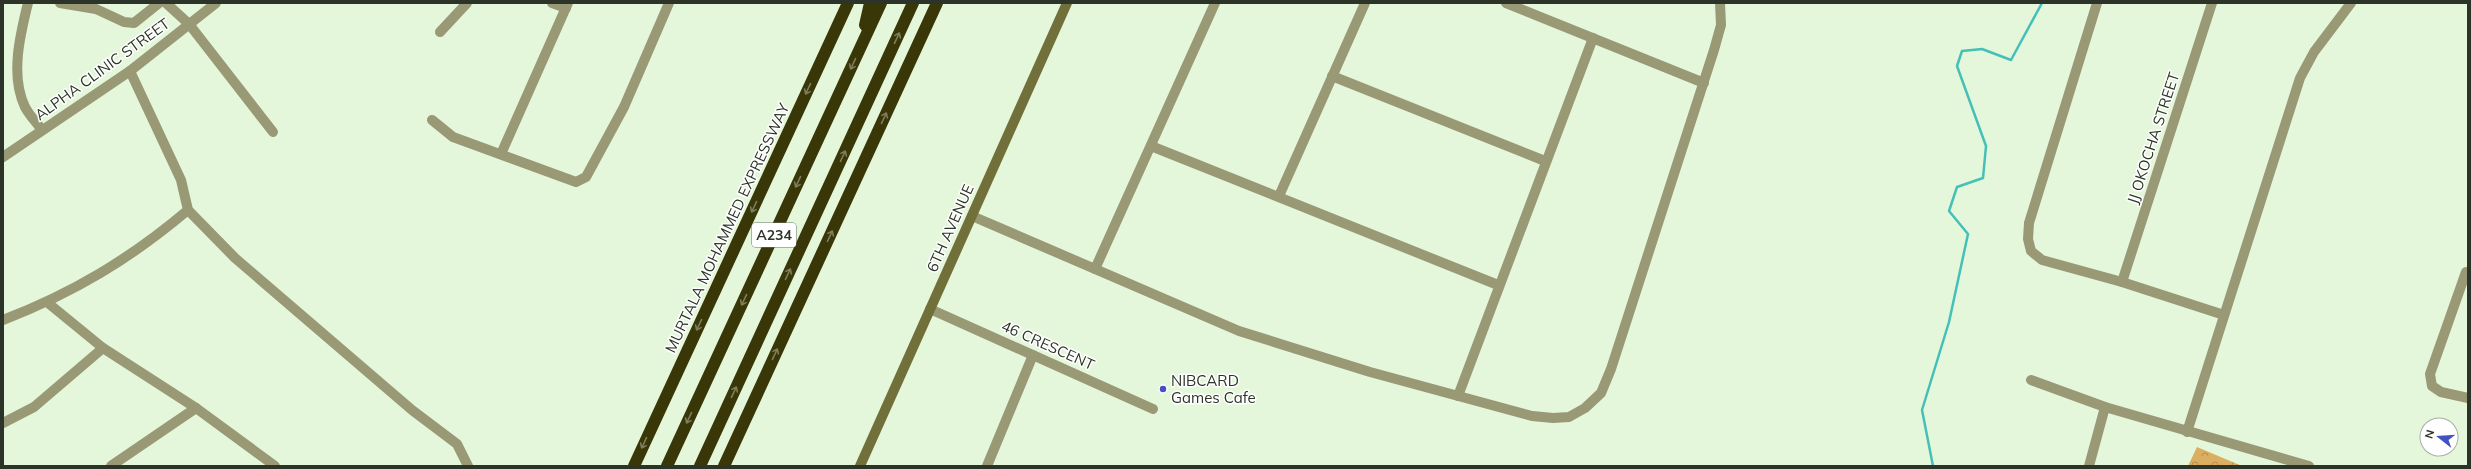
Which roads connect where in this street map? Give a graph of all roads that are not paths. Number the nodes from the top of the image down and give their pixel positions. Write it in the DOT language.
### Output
graph roads {
  1 [pos="28,3"];
  2 [pos="60,3"];
  3 [pos="159,3"];
  4 [pos="166,3"];
  5 [pos="216,3"];
  6 [pos="467,3"];
  7 [pos="552,3"];
  8 [pos="669,3"];
  9 [pos="848,3"];
  10 [pos="870,3"];
  11 [pos="881,3"];
  12 [pos="937,3"];
  13 [pos="1067,3"];
  14 [pos="1215,3"];
  15 [pos="1365,3"];
  16 [pos="1506,3"];
  17 [pos="1720,3"];
  18 [pos="2097,3"];
  19 [pos="2212,3"];
  20 [pos="2351,3"];
  21 [pos="97,6"];
  22 [pos="567,6"];
  23 [pos="913,6"];
  24 [pos="189,24"];
  25 [pos="440,32"];
  26 [pos="1593,38"];
  27 [pos="862,44"];
  28 [pos="130,71"];
  29 [pos="1332,76"];
  30 [pos="1704,83"];
  31 [pos="432,120"];
  32 [pos="42,130"];
  33 [pos="273,132"];
  34 [pos="1151,146"];
  35 [pos="501,154"];
  36 [pos="3,157"];
  37 [pos="1545,161"];
  38 [pos="1280,196"];
  39 [pos="188,210"];
  40 [pos="972,216"];
  41 [pos="1095,269"];
  42 [pos="2466,272"];
  43 [pos="2122,282"];
  44 [pos="1498,285"];
  45 [pos="48,303"];
  46 [pos="930,309"];
  47 [pos="2224,315"];
  48 [pos="3,320"];
  49 [pos="103,348"];
  50 [pos="1033,355"];
  51 [pos="2031,380"];
  52 [pos="1458,396"];
  53 [pos="2468,398"];
  54 [pos="2105,407"];
  55 [pos="196,408"];
  56 [pos="1153,409"];
  57 [pos="3,423"];
  58 [pos="2187,432"];
  59 [pos="111,466"];
  60 [pos="275,466"];
  61 [pos="468,466"];
  62 [pos="634,466"];
  63 [pos="667,466"];
  64 [pos="700,466"];
  65 [pos="724,466"];
  66 [pos="860,466"];
  67 [pos="987,466"];
  68 [pos="2088,466"];
  69 [pos="2309,466"];
  1 -- 32 [label="street"];
  2 -- 21 [label="street"];
  3 -- 21 [label="street"];
  4 -- 24 [label="street"];
  5 -- 24 [label="street, ALPHA CLINIC STREET"];
  6 -- 25 [label="street"];
  7 -- 22 [label="street"];
  8 -- 35 [label="street"];
  9 -- 62 [label="highway, MURTALA MOHAMMED EXPRESSWAY, one-way"];
  10 -- 27 [label="highway"];
  11 -- 27 [label="highway, A234"];
  65 -- 12 [label="highway, one-way"];
  13 -- 40 [label="street, 6TH AVENUE"];
  14 -- 34 [label="street"];
  15 -- 29 [label="street"];
  16 -- 26 [label="street"];
  17 -- 30 [label="street"];
  18 -- 43 [label="street"];
  19 -- 43 [label="street, JJ OKOCHA STREET"];
  20 -- 47 [label="street"];
  22 -- 35 [label="street"];
  64 -- 23 [label="highway, A234, one-way"];
  24 -- 28 [label="street, ALPHA CLINIC STREET"];
  24 -- 33 [label="street"];
  26 -- 30 [label="street"];
  26 -- 37 [label="street"];
  27 -- 63 [label="highway, A234, one-way"];
  28 -- 32 [label="street, ALPHA CLINIC STREET"];
  28 -- 39 [label="street"];
  29 -- 37 [label="street"];
  29 -- 38 [label="street"];
  30 -- 52 [label="street"];
  31 -- 35 [label="street"];
  32 -- 36 [label="street, ALPHA CLINIC STREET"];
  34 -- 38 [label="street"];
  34 -- 41 [label="street"];
  37 -- 44 [label="street"];
  38 -- 44 [label="street"];
  39 -- 45 [label="street"];
  39 -- 61 [label="street"];
  40 -- 41 [label="street"];
  40 -- 46 [label="street, 6TH AVENUE"];
  41 -- 52 [label="street"];
  42 -- 53 [label="street"];
  43 -- 47 [label="street"];
  44 -- 52 [label="street"];
  45 -- 48 [label="street"];
  45 -- 49 [label="street"];
  46 -- 50 [label="street, 46 CRESCENT"];
  46 -- 66 [label="street, 6TH AVENUE"];
  47 -- 58 [label="street"];
  49 -- 55 [label="street"];
  49 -- 57 [label="street"];
  50 -- 56 [label="street, 46 CRESCENT"];
  50 -- 67 [label="street"];
  51 -- 54 [label="street"];
  54 -- 58 [label="street"];
  54 -- 68 [label="street"];
  55 -- 59 [label="street"];
  55 -- 60 [label="street"];
  58 -- 69 [label="street"];
}
